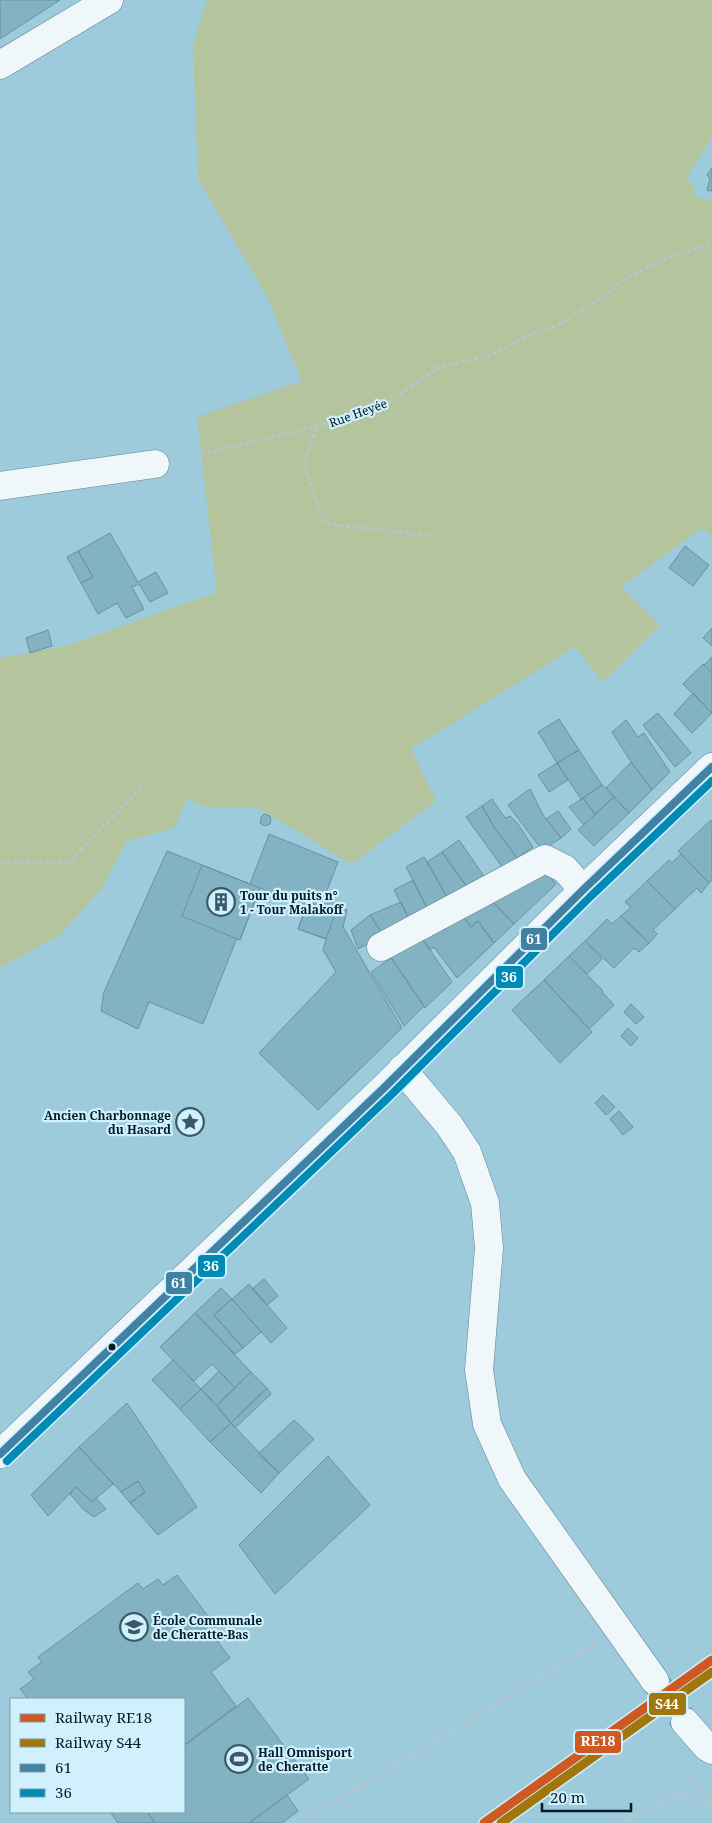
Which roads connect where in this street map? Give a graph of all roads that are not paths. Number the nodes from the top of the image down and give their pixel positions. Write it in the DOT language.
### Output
graph roads {
  1 [pos="109,0"];
  2 [pos="0,65"];
  3 [pos="155,464"];
  4 [pos="0,486"];
  5 [pos="712,767"];
  6 [pos="583,890"];
  7 [pos="381,947"];
  8 [pos="402,1069"];
  9 [pos="0,1454"];
  10 [pos="655,1681"];
  11 [pos="685,1722"];
  12 [pos="712,1750"];
  1 -- 2 [label="street"];
  3 -- 4 [label="street"];
  5 -- 6 [label="street"];
  6 -- 7 [label="street"];
  6 -- 8 [label="street"];
  8 -- 9 [label="street"];
  8 -- 10 [label="street"];
  11 -- 12 [label="street"];
}
